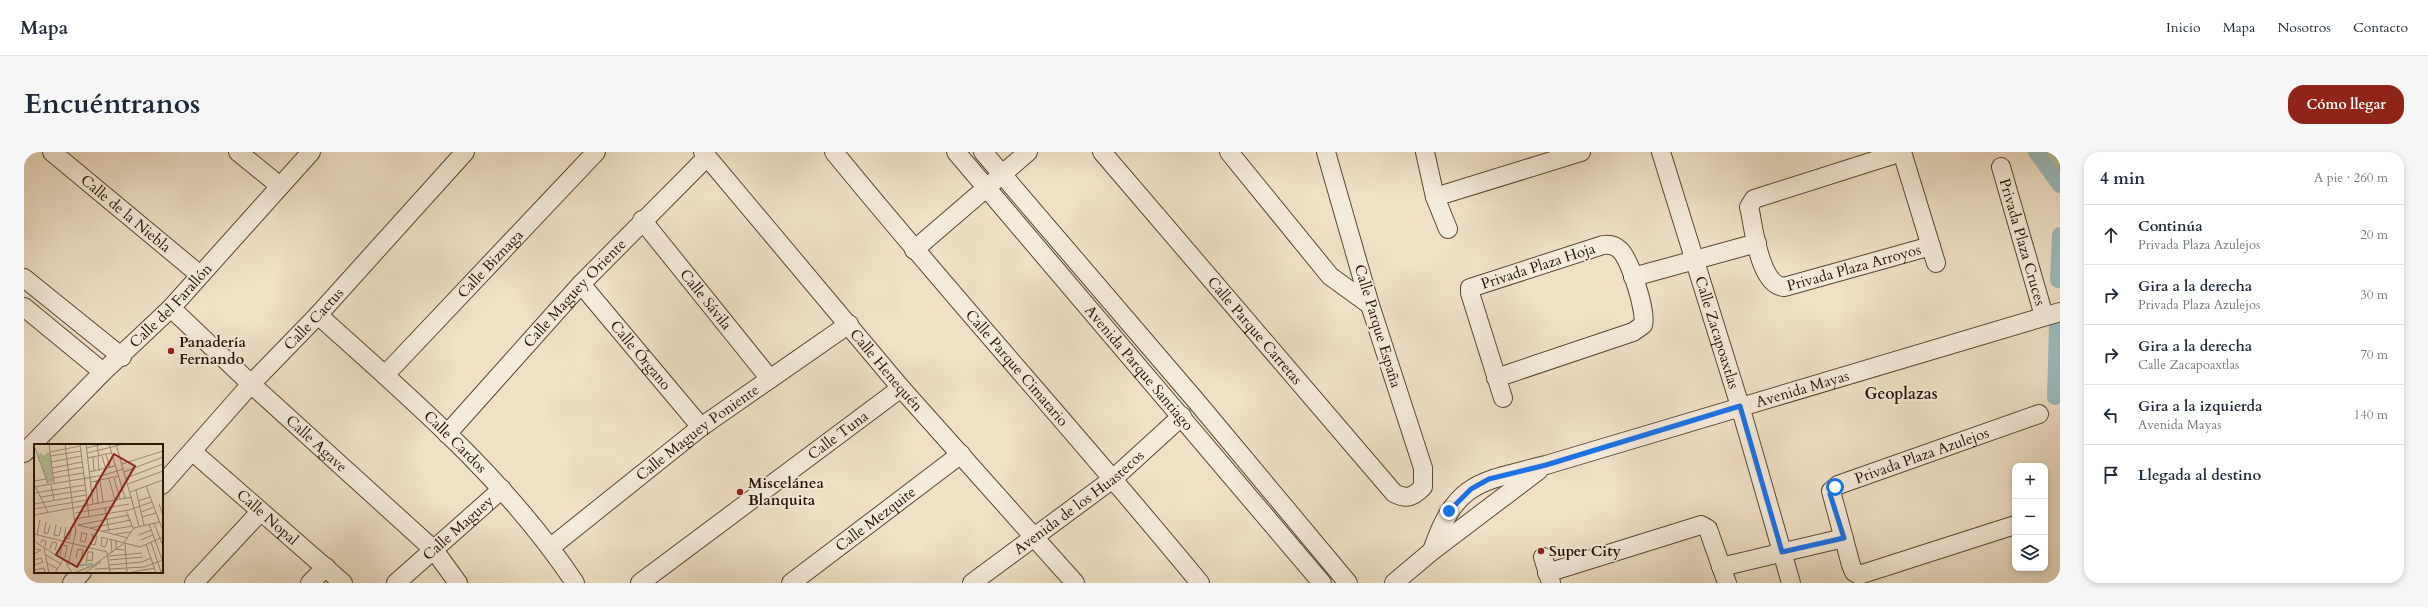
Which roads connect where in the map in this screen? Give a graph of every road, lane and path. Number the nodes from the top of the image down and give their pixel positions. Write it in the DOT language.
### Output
graph roads {
  1 [pos="52,152"];
  2 [pos="238,152"];
  3 [pos="311,152"];
  4 [pos="465,152"];
  5 [pos="596,152"];
  6 [pos="834,152"];
  7 [pos="956,152"];
  8 [pos="983,152"];
  9 [pos="1028,152"];
  10 [pos="1102,152"];
  11 [pos="1228,152"];
  12 [pos="1326,152"];
  13 [pos="1425,152"];
  14 [pos="1581,152"];
  15 [pos="1662,152"];
  16 [pos="1902,152"];
  17 [pos="705,155"];
  18 [pos="2001,167"];
  19 [pos="1002,174"];
  20 [pos="280,186"];
  21 [pos="986,187"];
  22 [pos="1435,197"];
  23 [pos="642,220"];
  24 [pos="1448,229"];
  25 [pos="1757,243"];
  26 [pos="1931,246"];
  27 [pos="914,250"];
  28 [pos="1696,260"];
  29 [pos="1936,263"];
  30 [pos="200,275"];
  31 [pos="1633,277"];
  32 [pos="24,278"];
  33 [pos="581,284"];
  34 [pos="1370,305"];
  35 [pos="24,307"];
  36 [pos="171,308"];
  37 [pos="2052,314"];
  38 [pos="318,315"];
  39 [pos="849,324"];
  40 [pos="122,357"];
  41 [pos="103,372"];
  42 [pos="385,375"];
  43 [pos="1496,378"];
  44 [pos="770,379"];
  45 [pos="251,384"];
  46 [pos="901,388"];
  47 [pos="1503,398"];
  48 [pos="1740,406"];
  49 [pos="2039,414"];
  50 [pos="1182,416"];
  51 [pos="701,427"];
  52 [pos="447,434"];
  53 [pos="193,452"];
  54 [pos="24,453"];
  55 [pos="961,454"];
  56 [pos="1546,465"];
  57 [pos="1114,478"];
  58 [pos="163,484"];
  59 [pos="502,489"];
  60 [pos="1414,496"];
  61 [pos="260,512"];
  62 [pos="2012,526"];
  63 [pos="1034,535"];
  64 [pos="1844,538"];
  65 [pos="551,547"];
  66 [pos="434,550"];
  67 [pos="1432,551"];
  68 [pos="1782,552"];
  69 [pos="326,567"];
  70 [pos="1547,571"];
  71 [pos="81,573"];
  72 [pos="1724,575"];
  73 [pos="72,583"];
  74 [pos="194,583"];
  75 [pos="310,583"];
  76 [pos="343,583"];
  77 [pos="396,583"];
  78 [pos="458,583"];
  79 [pos="575,583"];
  80 [pos="640,583"];
  81 [pos="790,583"];
  82 [pos="972,583"];
  83 [pos="1075,583"];
  84 [pos="1200,583"];
  85 [pos="1322,583"];
  86 [pos="1348,583"];
  87 [pos="1394,583"];
  88 [pos="1791,583"];
  1 -- 30 [label="street, Calle de la Niebla"];
  2 -- 20 [label="street"];
  3 -- 20 [label="street, Calle del Farallón"];
  4 -- 38 [label="street, Calle Cactus"];
  5 -- 42 [label="street, Calle Biznaga"];
  6 -- 27 [label="street, Calle Parque Cimatario"];
  7 -- 21 [label="street, Avenida Parque Santiago"];
  8 -- 19 [label="street, Avenida Parque Santiago"];
  9 -- 19 [label="street"];
  10 -- 60 [label="street, Calle Parque Carretas"];
  11 -- 34 [label="street"];
  12 -- 34 [label="street, Calle Parque España"];
  13 -- 22 [label="street"];
  14 -- 22 [label="street"];
  15 -- 28 [label="street, Calle Zacapoaxtlas"];
  16 -- 25 [label="street, Privada Plaza Arroyos"];
  16 -- 26 [label="street, Privada Plaza Arroyos"];
  17 -- 23 [label="street, Calle Maguey Oriente"];
  17 -- 39 [label="street, Calle Henequén"];
  18 -- 37 [label="street, Privada Plaza Cruces"];
  19 -- 21 [label="street"];
  19 -- 86 [label="street, Avenida Parque Santiago"];
  20 -- 30 [label="street, Calle del Farallón"];
  21 -- 27 [label="street"];
  21 -- 50 [label="street, Avenida Parque Santiago"];
  22 -- 24 [label="street"];
  23 -- 33 [label="street, Calle Maguey Oriente"];
  23 -- 44 [label="street, Calle Sávila"];
  25 -- 26 [label="street, Privada Plaza Arroyos"];
  25 -- 28 [label="street"];
  26 -- 29 [label="street, Privada Plaza Arroyos"];
  27 -- 57 [label="street, Calle Parque Cimatario"];
  28 -- 31 [label="street"];
  28 -- 48 [label="street, Calle Zacapoaxtlas"];
  30 -- 36 [label="street, Calle del Farallón"];
  31 -- 43 [label="street, Privada Plaza Hoja"];
  31 -- 43 [label="street, Privada Plaza Hoja"];
  32 -- 40 [label="street"];
  33 -- 51 [label="street, Calle Órgano"];
  33 -- 52 [label="street, Calle Maguey Oriente"];
  34 -- 60 [label="street, Calle Parque España"];
  35 -- 41 [label="street"];
  36 -- 40 [label="street, Calle del Farallón"];
  36 -- 45 [label="street, Calle Agave"];
  37 -- 48 [label="street, Avenida Mayas"];
  38 -- 42 [label="street, Calle Cardos"];
  38 -- 45 [label="street, Calle Cactus"];
  39 -- 44 [label="street, Calle Maguey Poniente"];
  39 -- 46 [label="street, Calle Henequén"];
  40 -- 41 [label="street, Calle del Farallón"];
  41 -- 54 [label="street, Calle del Farallón"];
  42 -- 52 [label="street, Calle Cardos"];
  43 -- 47 [label="street, Privada Plaza Hoja"];
  44 -- 51 [label="street, Calle Maguey Poniente"];
  45 -- 53 [label="street, Calle Cactus"];
  45 -- 66 [label="street, Calle Agave"];
  46 -- 55 [label="street, Calle Henequén"];
  46 -- 80 [label="street, Calle Tuna"];
  48 -- 56 [label="street, Avenida Mayas"];
  48 -- 68 [label="street, Calle Zacapoaxtlas"];
  49 -- 64 [label="street, Privada Plaza Azulejos"];
  50 -- 57 [label="street, Avenida de los Huastecos"];
  50 -- 85 [label="street, Avenida Parque Santiago"];
  51 -- 65 [label="street, Calle Maguey Poniente"];
  52 -- 59 [label="street, Calle Cardos"];
  53 -- 58 [label="street, Calle Cactus"];
  53 -- 61 [label="street, Calle Nopal"];
  55 -- 63 [label="street, Calle Henequén"];
  55 -- 81 [label="street, Calle Mezquite"];
  56 -- 67 [label="street, Avenida Mayas"];
  56 -- 67 [label="street, Avenida Mayas"];
  57 -- 63 [label="street, Avenida de los Huastecos"];
  57 -- 84 [label="street, Calle Parque Cimatario"];
  59 -- 65 [label="street, Calle Cardos"];
  59 -- 66 [label="street, Calle Maguey"];
  61 -- 69 [label="street, Calle Nopal"];
  61 -- 74 [label="street"];
  62 -- 64 [label="street, Privada Plaza Azulejos"];
  63 -- 82 [label="street, Avenida de los Huastecos"];
  63 -- 83 [label="street, Calle Henequén"];
  64 -- 68 [label="street"];
  65 -- 79 [label="street, Calle Cardos"];
  66 -- 77 [label="street, Calle Maguey"];
  66 -- 78 [label="street, Calle Agave"];
  67 -- 87 [label="street, Avenida Mayas"];
  68 -- 72 [label="street"];
  68 -- 88 [label="street, Calle Zacapoaxtlas"];
  69 -- 75 [label="street"];
  69 -- 76 [label="street, Calle Nopal"];
  70 -- 72 [label="street"];
  71 -- 73 [label="street"];
}
